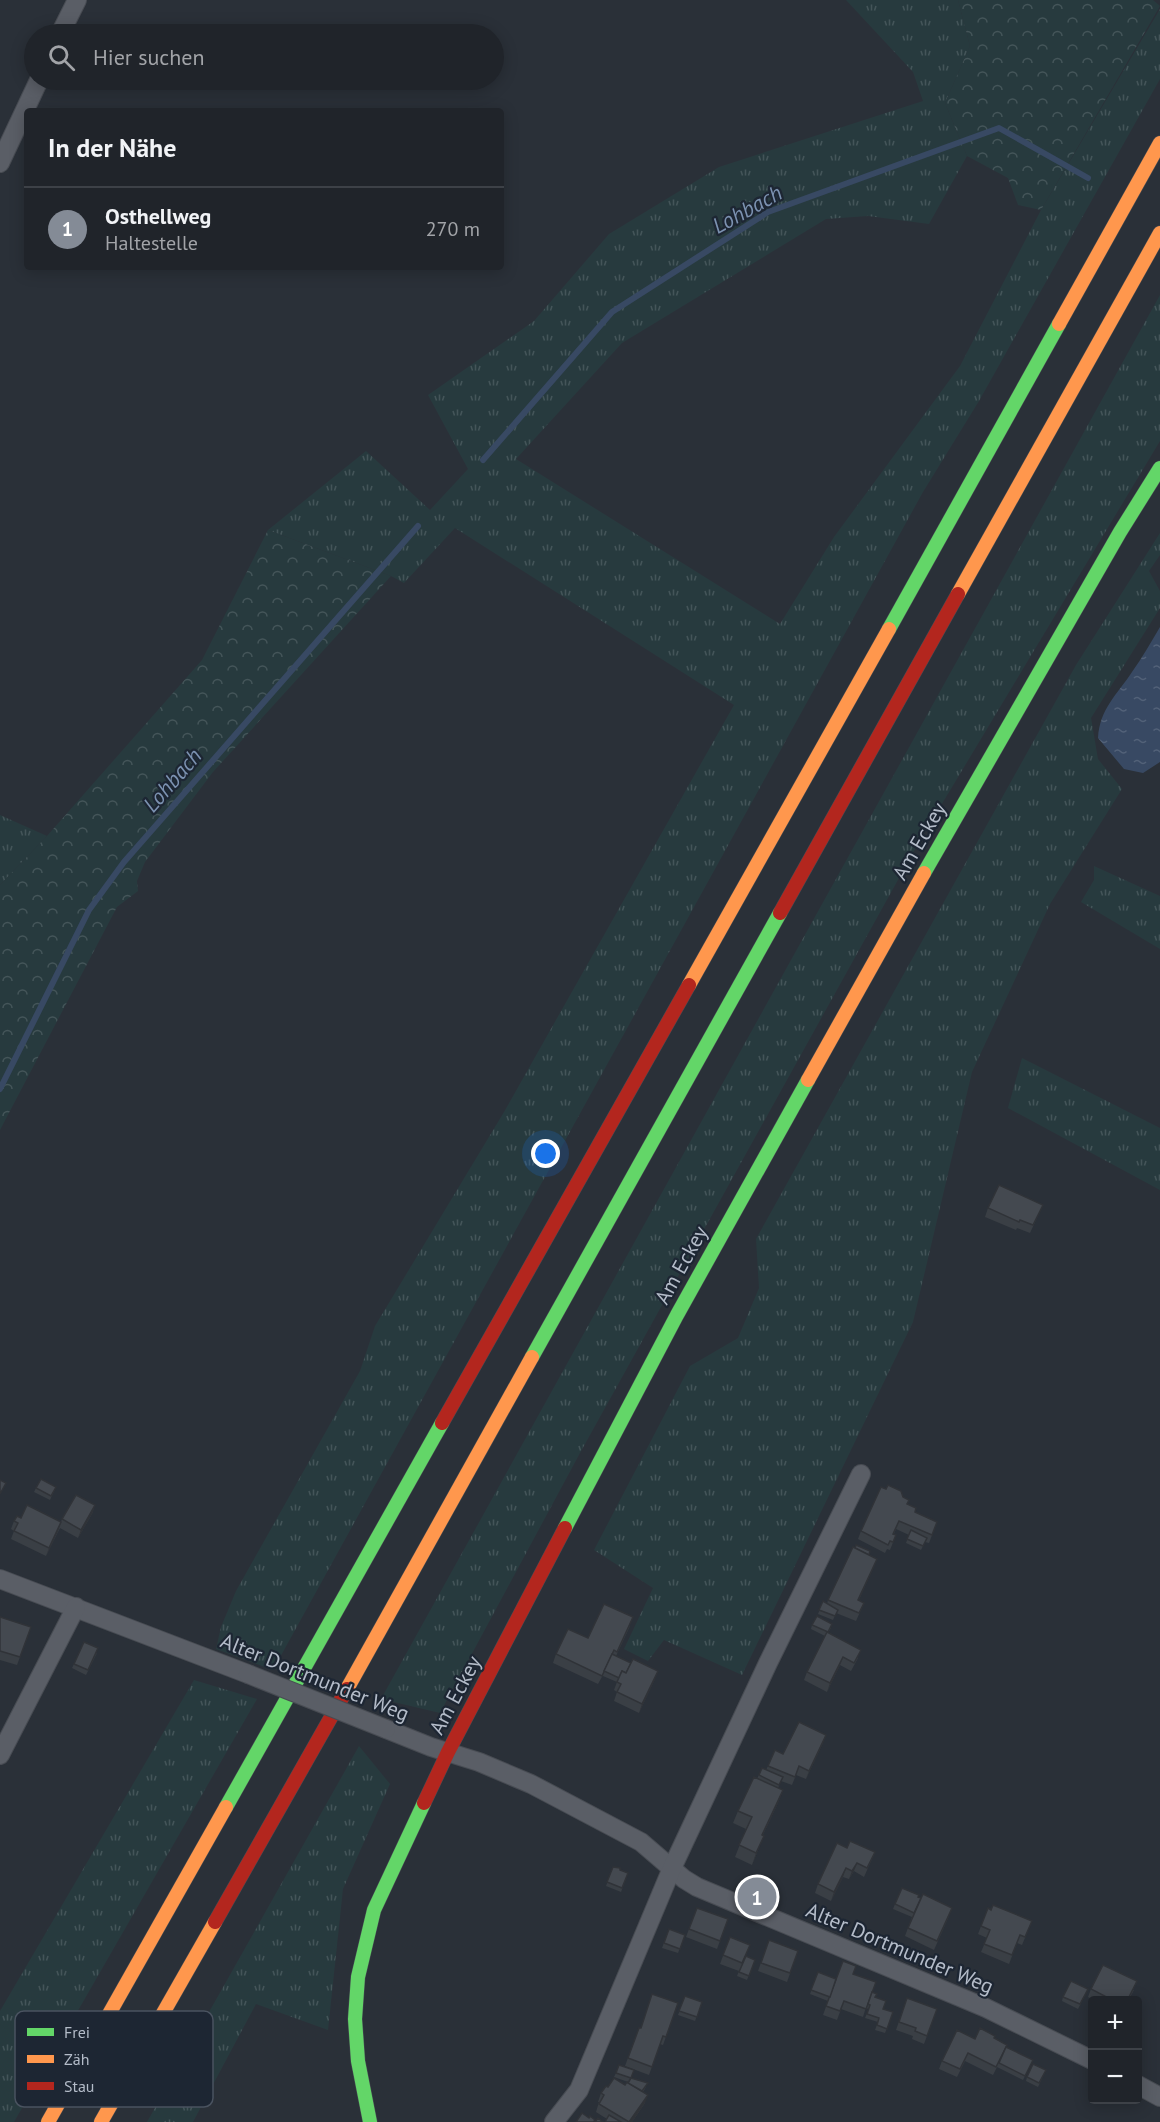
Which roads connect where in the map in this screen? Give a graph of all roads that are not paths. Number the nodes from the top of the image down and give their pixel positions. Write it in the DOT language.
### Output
graph roads {
  1 [pos="77,0"];
  2 [pos="65,24"];
  3 [pos="34,90"];
  4 [pos="26,108"];
  5 [pos="24,112"];
  6 [pos="1160,143"];
  7 [pos="0,163"];
  8 [pos="1160,233"];
  9 [pos="1160,468"];
  10 [pos="861,1474"];
  11 [pos="0,1579"];
  12 [pos="76,1607"];
  13 [pos="448,1752"];
  14 [pos="0,1755"];
  15 [pos="672,1868"];
  16 [pos="111,2011"];
  17 [pos="165,2011"];
  18 [pos="1088,2058"];
  19 [pos="1142,2088"];
  20 [pos="1160,2097"];
  21 [pos="56,2107"];
  22 [pos="48,2122"];
  23 [pos="370,2122"];
  24 [pos="554,2122"];
  1 -- 2 [label="street"];
  3 -- 4 [label="street"];
  5 -- 7 [label="street"];
  6 -- 16 [label="main road"];
  8 -- 17 [label="main road"];
  9 -- 13 [label="main road, Am Eckey"];
  10 -- 15 [label="street"];
  11 -- 12 [label="street, Alter Dortmunder Weg"];
  12 -- 13 [label="street, Alter Dortmunder Weg, bridge"];
  12 -- 14 [label="street"];
  13 -- 15 [label="street, Alter Dortmunder Weg"];
  13 -- 23 [label="main road, Am Eckey"];
  15 -- 18 [label="street, Alter Dortmunder Weg"];
  15 -- 24 [label="street"];
  19 -- 20 [label="street"];
  21 -- 22 [label="main road"];
}
